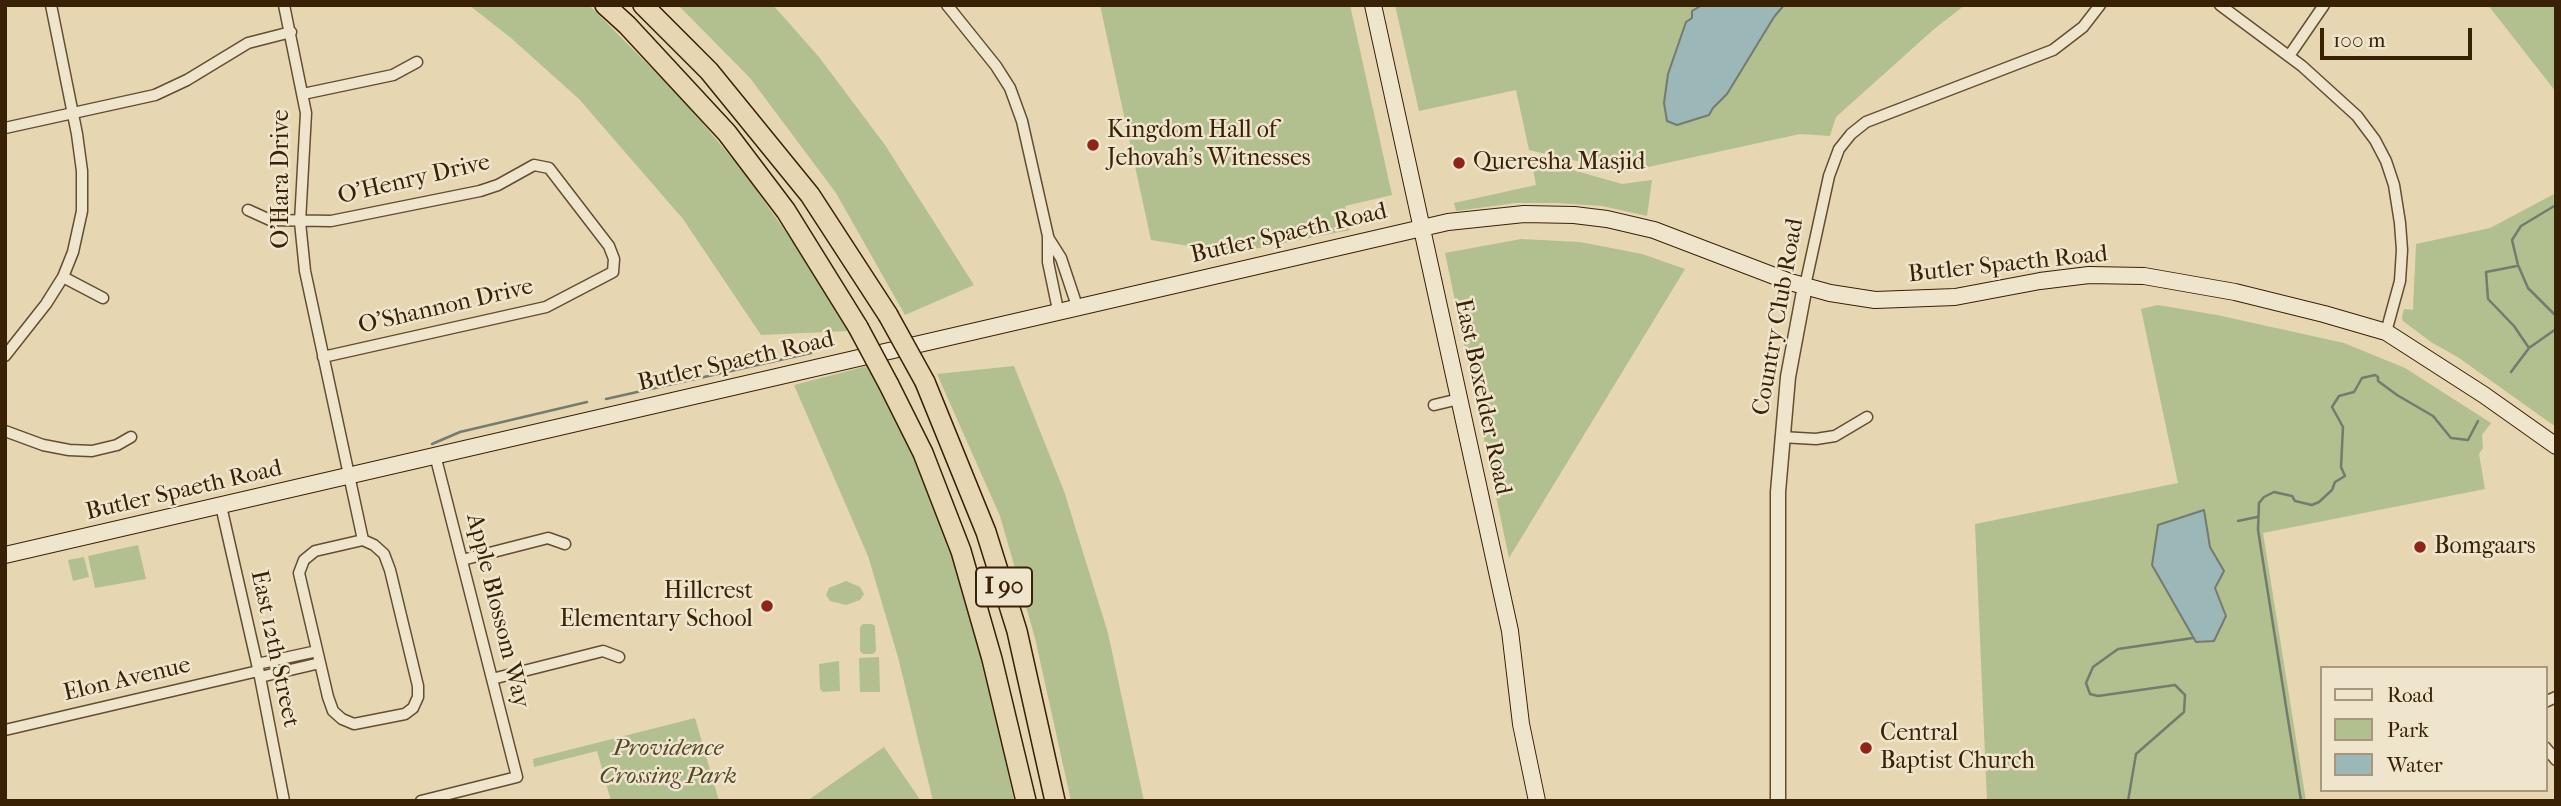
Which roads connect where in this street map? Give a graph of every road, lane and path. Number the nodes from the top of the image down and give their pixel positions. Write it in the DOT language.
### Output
graph roads {
  1 [pos="51,5"];
  2 [pos="284,5"];
  3 [pos="605,5"];
  4 [pos="643,5"];
  5 [pos="947,5"];
  6 [pos="1373,5"];
  7 [pos="2100,5"];
  8 [pos="2220,5"];
  9 [pos="2324,5"];
  10 [pos="291,32"];
  11 [pos="2289,56"];
  12 [pos="417,62"];
  13 [pos="303,94"];
  14 [pos="73,113"];
  15 [pos="5,128"];
  16 [pos="248,210"];
  17 [pos="300,222"];
  18 [pos="1422,228"];
  19 [pos="1048,236"];
  20 [pos="613,272"];
  21 [pos="63,277"];
  22 [pos="1805,286"];
  23 [pos="103,298"];
  24 [pos="1077,306"];
  25 [pos="1058,310"];
  26 [pos="2386,332"];
  27 [pos="5,356"];
  28 [pos="323,357"];
  29 [pos="1459,399"];
  30 [pos="1434,405"];
  31 [pos="1867,417"];
  32 [pos="5,431"];
  33 [pos="131,437"];
  34 [pos="1781,437"];
  35 [pos="2556,446"];
  36 [pos="435,456"];
  37 [pos="348,476"];
  38 [pos="221,506"];
  39 [pos="363,540"];
  40 [pos="565,544"];
  41 [pos="5,555"];
  42 [pos="462,560"];
  43 [pos="317,651"];
  44 [pos="619,657"];
  45 [pos="320,663"];
  46 [pos="258,671"];
  47 [pos="492,679"];
  48 [pos="5,730"];
  49 [pos="284,801"];
  50 [pos="421,801"];
  51 [pos="1026,801"];
  52 [pos="1055,801"];
  53 [pos="1537,801"];
  54 [pos="1778,801"];
  1 -- 14 [label="street"];
  2 -- 10 [label="street, O'Hara Drive"];
  3 -- 51 [label="highway, I 90, bridge"];
  4 -- 52 [label="highway, I 90, bridge"];
  5 -- 19 [label="street"];
  6 -- 18 [label="main road, East Boxelder Road"];
  7 -- 22 [label="street, Country Club Road"];
  8 -- 11 [label="street"];
  9 -- 11 [label="street"];
  10 -- 13 [label="street, O'Hara Drive"];
  10 -- 14 [label="street"];
  11 -- 26 [label="street"];
  12 -- 13 [label="street"];
  13 -- 17 [label="street, O'Hara Drive"];
  14 -- 15 [label="street"];
  14 -- 21 [label="street"];
  16 -- 17 [label="street, O'Henry Drive"];
  17 -- 20 [label="street, O'Henry Drive"];
  17 -- 28 [label="street, O'Hara Drive"];
  18 -- 22 [label="main road, Butler Spaeth Road"];
  18 -- 24 [label="main road, Butler Spaeth Road"];
  18 -- 29 [label="main road, East Boxelder Road"];
  19 -- 24 [label="street"];
  19 -- 25 [label="street"];
  20 -- 28 [label="street, O'Shannon Drive"];
  21 -- 23 [label="street"];
  21 -- 27 [label="street"];
  22 -- 26 [label="main road, Butler Spaeth Road"];
  22 -- 34 [label="street, Country Club Road"];
  24 -- 25 [label="main road, Butler Spaeth Road"];
  25 -- 36 [label="main road, Butler Spaeth Road"];
  26 -- 35 [label="main road, Butler Spaeth Road"];
  28 -- 37 [label="street, O'Hara Drive"];
  29 -- 30 [label="street"];
  29 -- 53 [label="main road, East Boxelder Road"];
  31 -- 34 [label="street"];
  32 -- 33 [label="street"];
  34 -- 54 [label="street, Country Club Road"];
  36 -- 37 [label="main road, Butler Spaeth Road"];
  36 -- 42 [label="street, Apple Blossom Way"];
  37 -- 38 [label="main road, Butler Spaeth Road"];
  37 -- 39 [label="street, O'Hara Drive"];
  38 -- 41 [label="main road, Butler Spaeth Road"];
  38 -- 46 [label="street, East 12th Street"];
  39 -- 43 [label="street"];
  39 -- 45 [label="street"];
  40 -- 42 [label="street"];
  42 -- 47 [label="street, Apple Blossom Way"];
  43 -- 45 [label="street"];
  43 -- 46 [label="street"];
  44 -- 47 [label="street"];
  45 -- 46 [label="street"];
  46 -- 48 [label="street, Elon Avenue"];
  46 -- 49 [label="street, East 12th Street"];
  47 -- 50 [label="street, Apple Blossom Way"];
}
